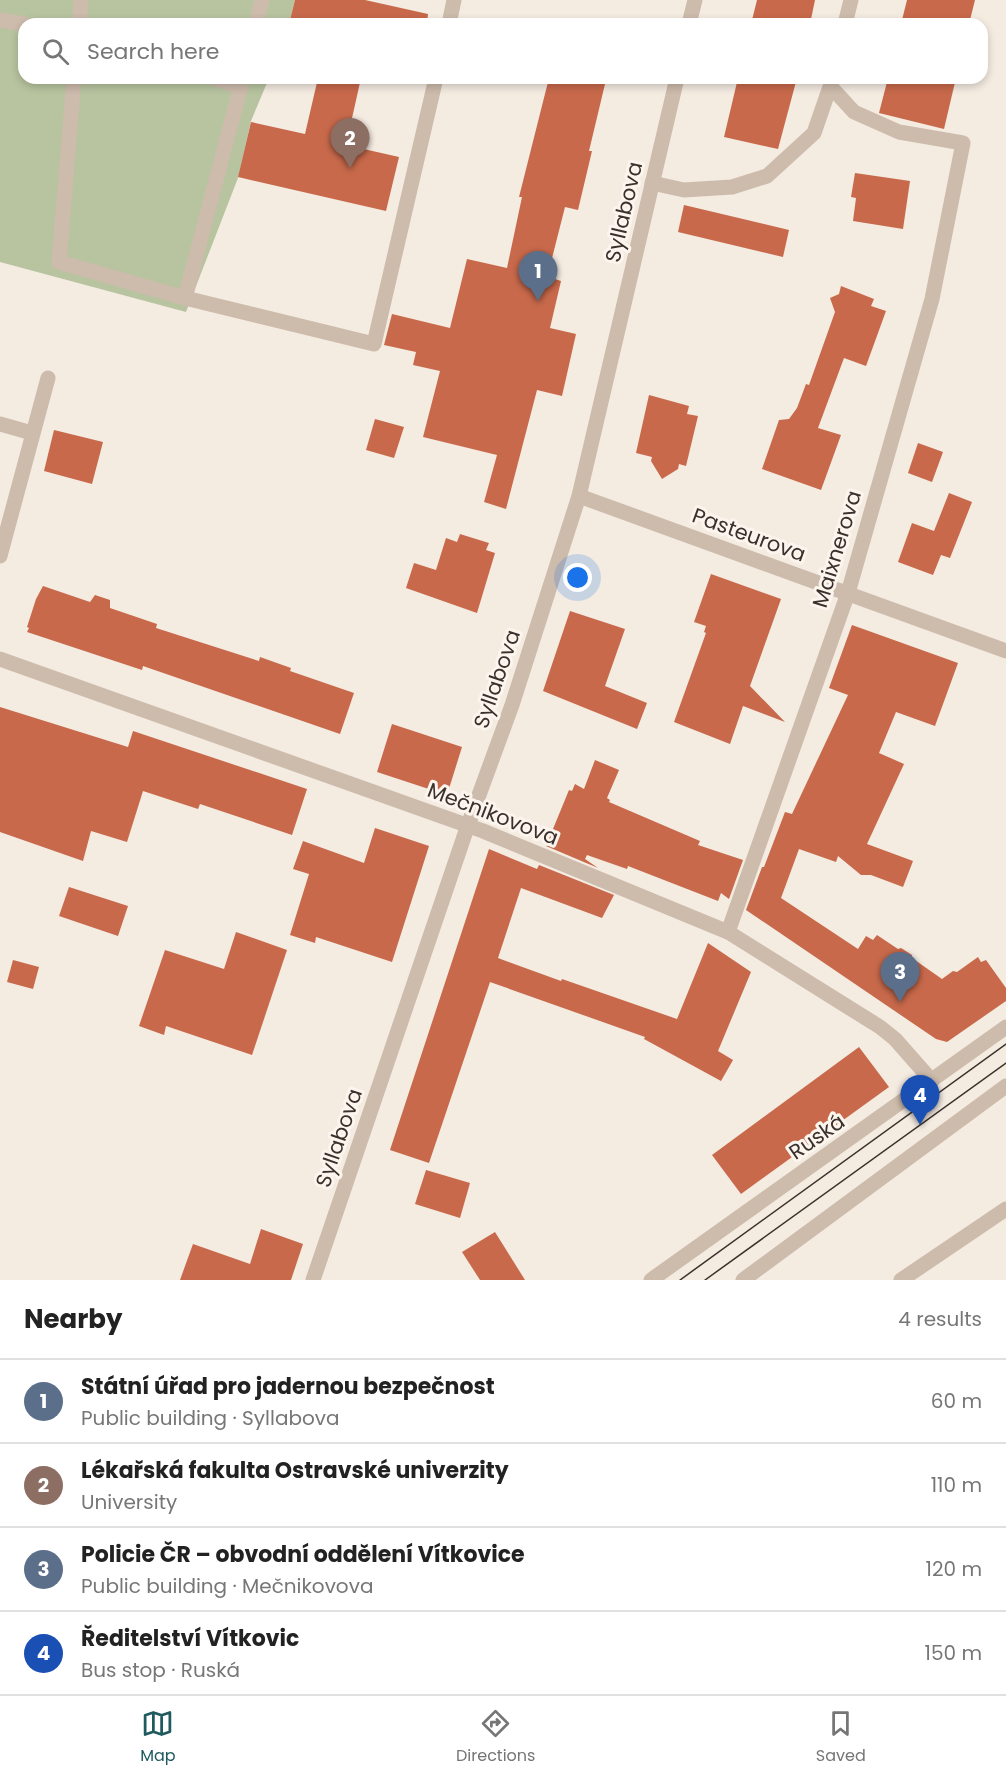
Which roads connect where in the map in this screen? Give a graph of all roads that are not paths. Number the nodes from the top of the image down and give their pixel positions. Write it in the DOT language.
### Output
graph roads {
  1 [pos="81,0"];
  2 [pos="262,0"];
  3 [pos="454,0"];
  4 [pos="695,0"];
  5 [pos="851,0"];
  6 [pos="80,18"];
  7 [pos="258,18"];
  8 [pos="450,18"];
  9 [pos="691,18"];
  10 [pos="846,18"];
  11 [pos="0,20"];
  12 [pos="18,23"];
  13 [pos="74,84"];
  14 [pos="241,84"];
  15 [pos="435,84"];
  16 [pos="676,84"];
  17 [pos="831,84"];
  18 [pos="833,84"];
  19 [pos="652,183"];
  20 [pos="185,298"];
  21 [pos="48,378"];
  22 [pos="0,424"];
  23 [pos="32,433"];
  24 [pos="579,496"];
  25 [pos="0,556"];
  26 [pos="848,593"];
  27 [pos="1006,651"];
  28 [pos="0,659"];
  29 [pos="468,825"];
  30 [pos="728,932"];
  31 [pos="1006,1027"];
  32 [pos="932,1081"];
  33 [pos="1006,1086"];
  34 [pos="1006,1209"];
  35 [pos="313,1280"];
  36 [pos="651,1280"];
  37 [pos="743,1280"];
  38 [pos="901,1280"];
  1 -- 6 [label="street"];
  2 -- 7 [label="street"];
  3 -- 8 [label="street"];
  4 -- 9 [label="street"];
  5 -- 10 [label="street"];
  11 -- 12 [label="street"];
  13 -- 20 [label="street"];
  14 -- 20 [label="street"];
  15 -- 20 [label="street"];
  16 -- 19 [label="street, Syllabova"];
  17 -- 19 [label="street"];
  18 -- 26 [label="street, Maixnerova"];
  19 -- 24 [label="street, Syllabova"];
  21 -- 23 [label="street"];
  22 -- 23 [label="street"];
  23 -- 25 [label="street"];
  24 -- 26 [label="street, Pasteurova"];
  24 -- 29 [label="street, Syllabova"];
  26 -- 27 [label="street, Pasteurova"];
  26 -- 30 [label="street, Maixnerova"];
  28 -- 29 [label="street, Mečnikovova"];
  29 -- 30 [label="street, Mečnikovova"];
  29 -- 35 [label="street, Syllabova"];
  30 -- 32 [label="street, Mečnikovova"];
  31 -- 32 [label="street, Ruská"];
  32 -- 36 [label="street, Ruská"];
  33 -- 37 [label="street"];
  34 -- 38 [label="street"];
}
